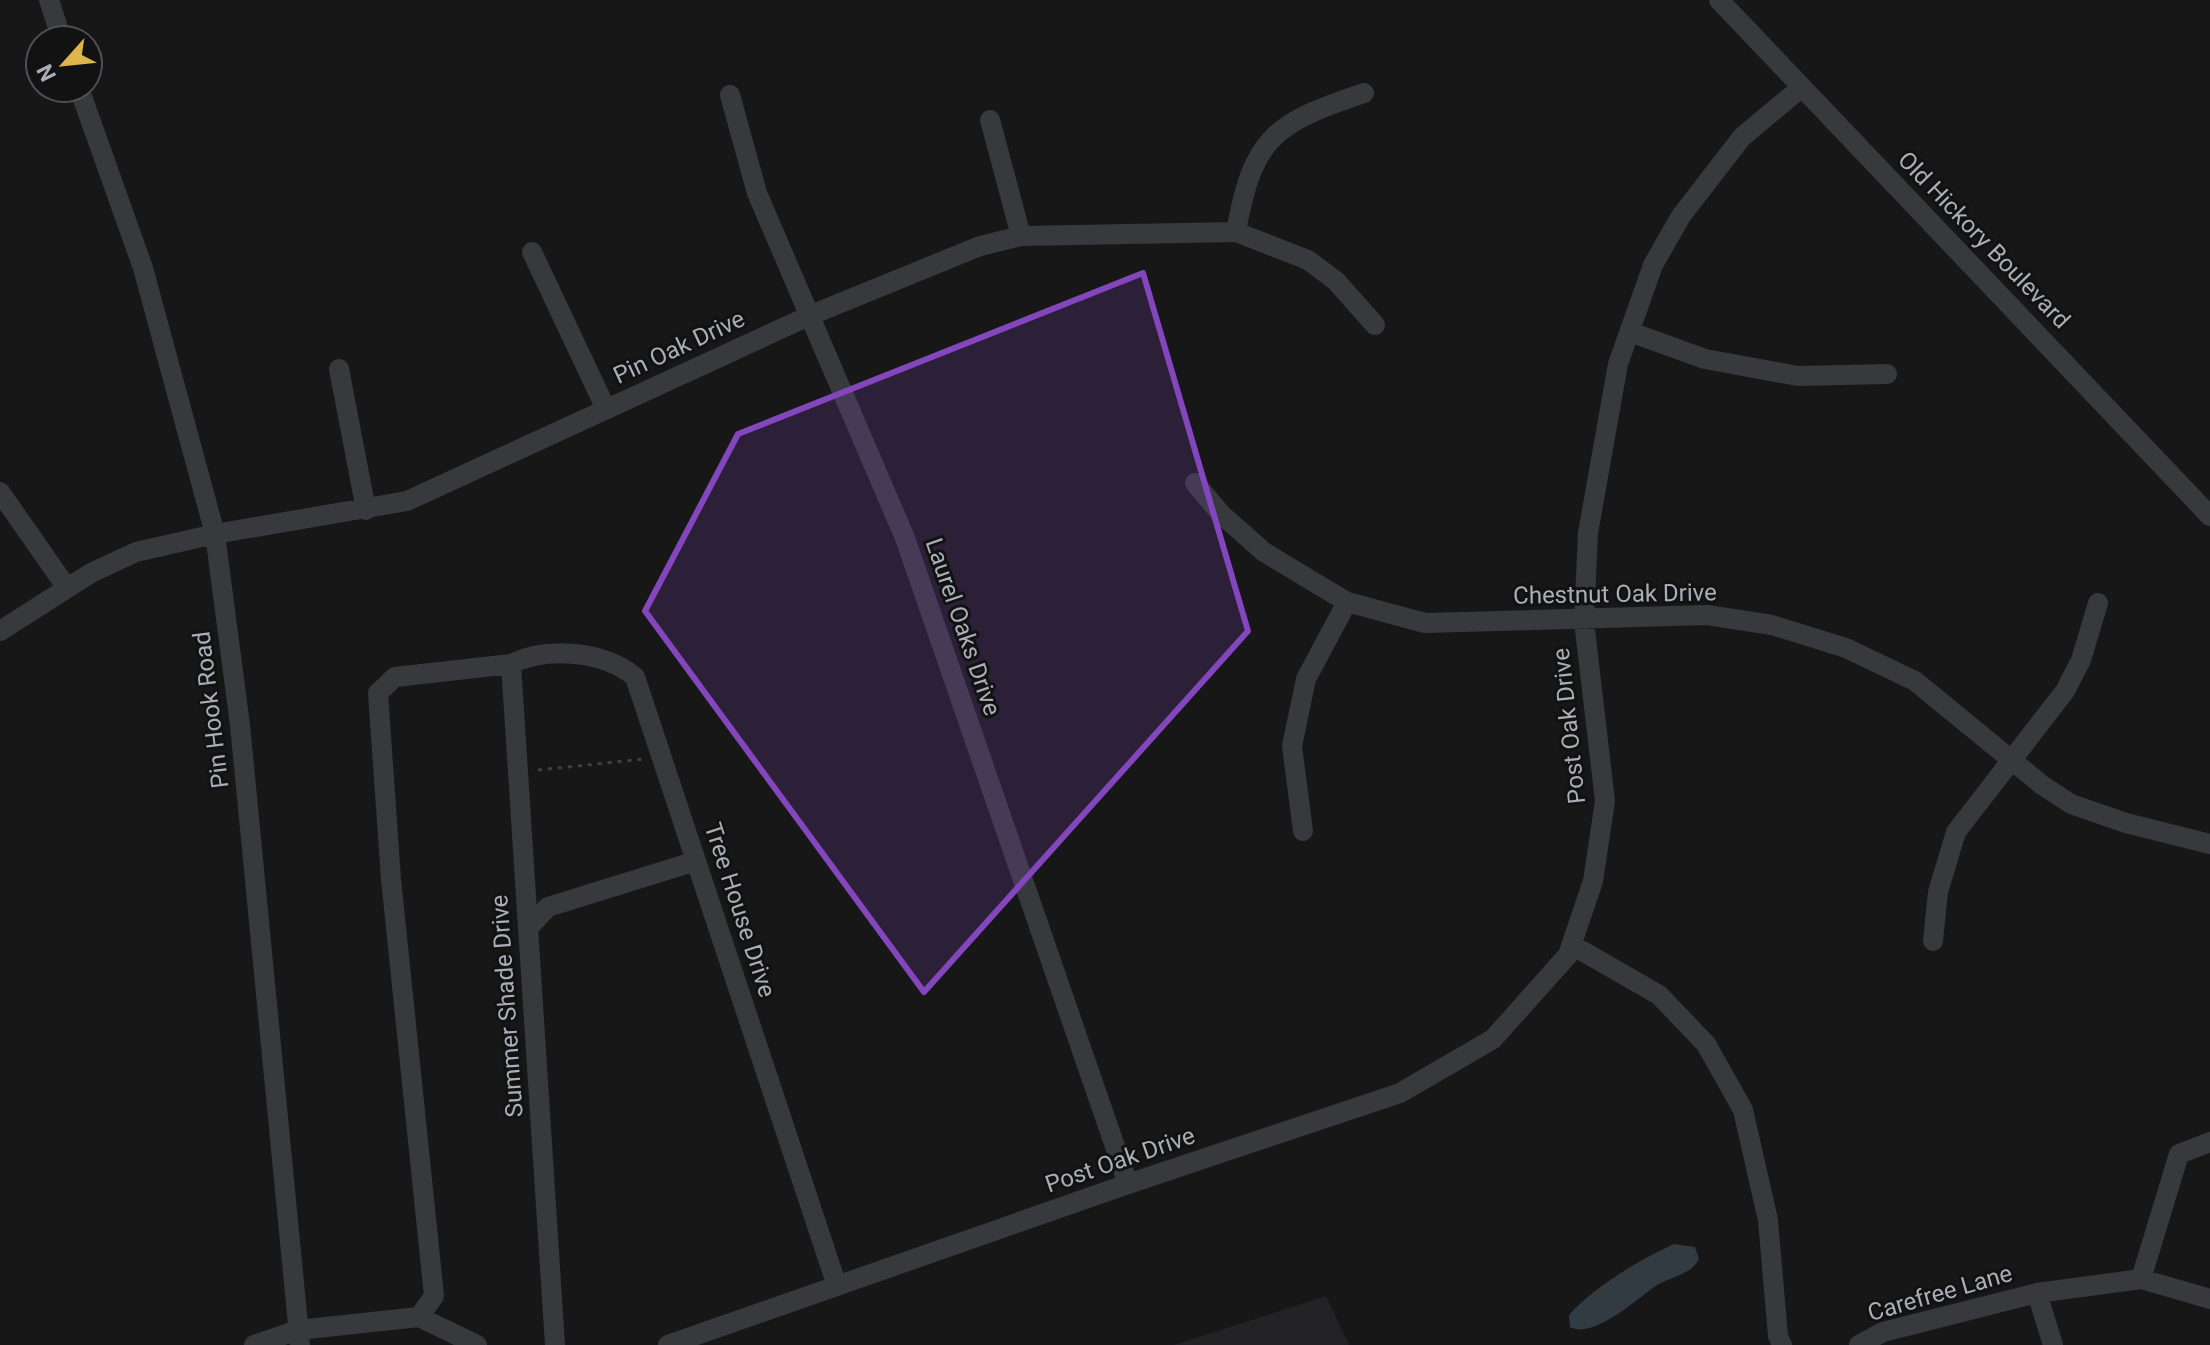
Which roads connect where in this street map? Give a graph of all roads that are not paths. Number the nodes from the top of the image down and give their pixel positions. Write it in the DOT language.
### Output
graph roads {
  1 [pos="49,0"];
  2 [pos="1719,0"];
  3 [pos="57,24"];
  4 [pos="1802,87"];
  5 [pos="1364,93"];
  6 [pos="730,95"];
  7 [pos="85,104"];
  8 [pos="990,120"];
  9 [pos="1236,232"];
  10 [pos="1021,236"];
  11 [pos="532,252"];
  12 [pos="811,315"];
  13 [pos="1375,325"];
  14 [pos="1630,332"];
  15 [pos="339,369"];
  16 [pos="1887,374"];
  17 [pos="606,409"];
  18 [pos="1195,483"];
  19 [pos="0,492"];
  20 [pos="366,510"];
  21 [pos="2210,516"];
  22 [pos="215,534"];
  23 [pos="67,588"];
  24 [pos="1347,602"];
  25 [pos="2098,603"];
  26 [pos="1584,621"];
  27 [pos="0,631"];
  28 [pos="511,664"];
  29 [pos="2013,758"];
  30 [pos="1303,831"];
  31 [pos="2210,844"];
  32 [pos="696,861"];
  33 [pos="528,928"];
  34 [pos="1933,941"];
  35 [pos="1572,945"];
  36 [pos="2210,1142"];
  37 [pos="1128,1184"];
  38 [pos="2141,1279"];
  39 [pos="837,1286"];
  40 [pos="2037,1293"];
  41 [pos="2210,1299"];
  42 [pos="419,1317"];
  43 [pos="299,1337"];
  44 [pos="463,1342"];
  45 [pos="254,1345"];
  46 [pos="555,1345"];
  47 [pos="668,1345"];
  48 [pos="1782,1345"];
  49 [pos="1859,1345"];
  50 [pos="2053,1345"];
  1 -- 3 [label="street"];
  2 -- 4 [label="street, Old Hickory Boulevard"];
  4 -- 14 [label="street, Post Oak Drive"];
  4 -- 21 [label="street, Old Hickory Boulevard"];
  5 -- 9 [label="street"];
  6 -- 12 [label="street, Laurel Oaks Drive"];
  7 -- 22 [label="street, Pin Hook Road"];
  8 -- 10 [label="street"];
  9 -- 10 [label="street, Pin Oak Drive"];
  9 -- 13 [label="street, Pin Oak Drive"];
  10 -- 12 [label="street, Pin Oak Drive"];
  11 -- 17 [label="street"];
  12 -- 17 [label="street, Pin Oak Drive"];
  12 -- 37 [label="street, Laurel Oaks Drive"];
  14 -- 16 [label="street"];
  14 -- 26 [label="street, Post Oak Drive"];
  15 -- 20 [label="street"];
  17 -- 20 [label="street, Pin Oak Drive"];
  18 -- 24 [label="street, Chestnut Oak Drive"];
  19 -- 23 [label="street"];
  20 -- 22 [label="street, Pin Oak Drive"];
  22 -- 23 [label="street, Pin Oak Drive"];
  22 -- 43 [label="street, Pin Hook Road"];
  23 -- 27 [label="street, Pin Oak Drive"];
  24 -- 26 [label="street, Chestnut Oak Drive"];
  24 -- 30 [label="street"];
  25 -- 29 [label="street"];
  26 -- 29 [label="street, Chestnut Oak Drive"];
  26 -- 35 [label="street, Post Oak Drive"];
  28 -- 32 [label="street, Tree House Drive"];
  28 -- 33 [label="street, Summer Shade Drive"];
  28 -- 42 [label="street, Tree House Drive"];
  29 -- 31 [label="street, Chestnut Oak Drive"];
  29 -- 34 [label="street"];
  32 -- 33 [label="street"];
  32 -- 39 [label="street, Tree House Drive"];
  33 -- 46 [label="street, Summer Shade Drive"];
  35 -- 37 [label="street, Post Oak Drive"];
  35 -- 48 [label="street"];
  36 -- 38 [label="street"];
  37 -- 39 [label="street, Post Oak Drive"];
  38 -- 40 [label="street, Carefree Lane"];
  38 -- 41 [label="street, Carefree Lane"];
  39 -- 47 [label="street, Post Oak Drive"];
  40 -- 49 [label="street, Carefree Lane"];
  40 -- 50 [label="street, Carefree Lane"];
  42 -- 43 [label="street"];
  42 -- 44 [label="street"];
  43 -- 45 [label="street"];
}
